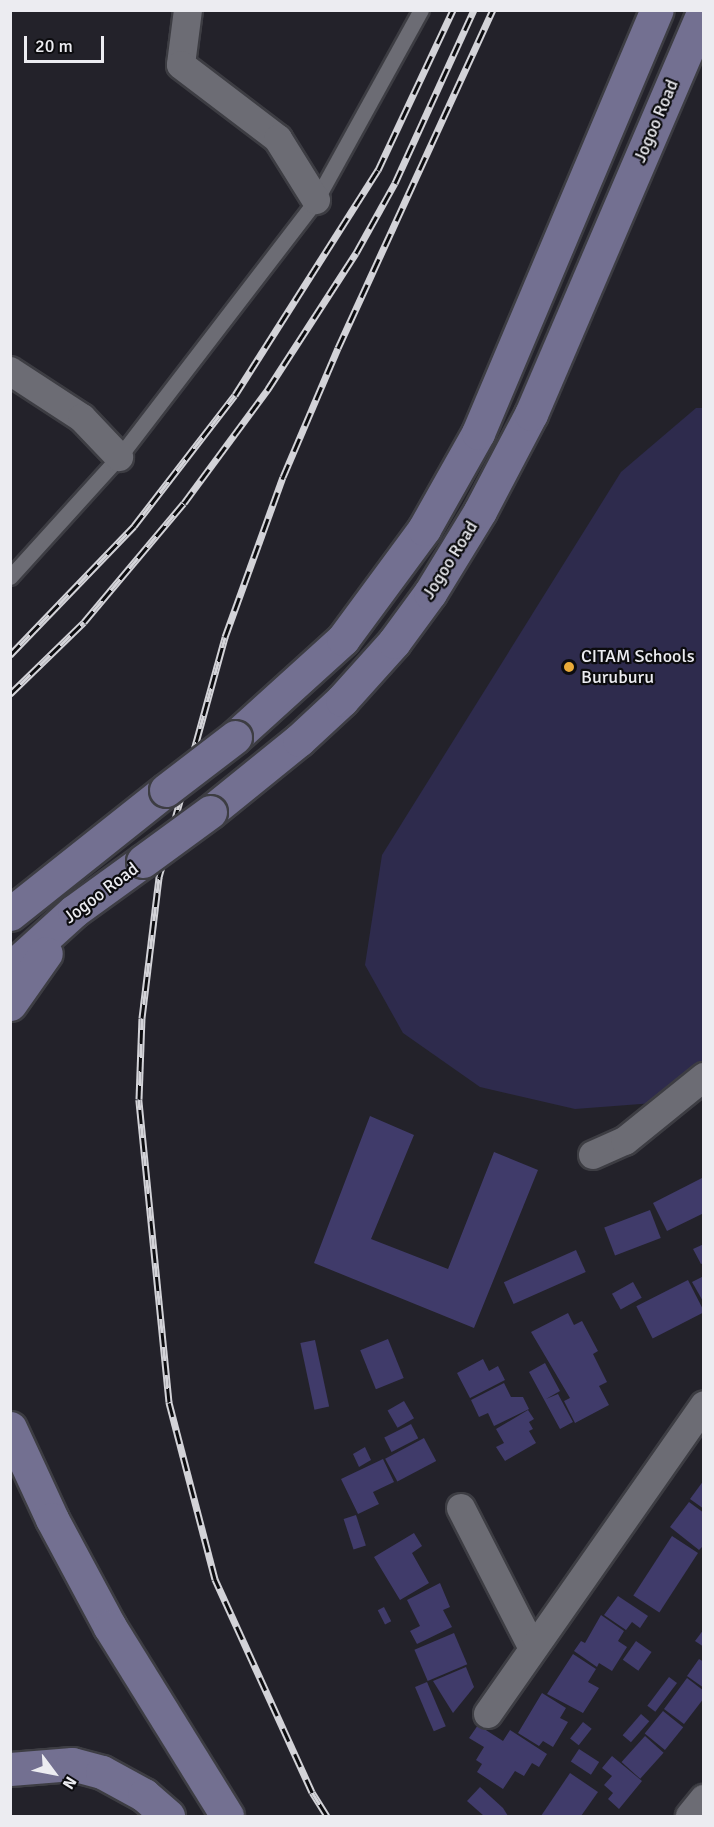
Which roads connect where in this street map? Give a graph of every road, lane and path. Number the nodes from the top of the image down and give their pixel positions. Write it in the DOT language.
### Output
graph roads {
  1 [pos="188,10"];
  2 [pos="421,10"];
  3 [pos="657,10"];
  4 [pos="704,11"];
  5 [pos="316,200"];
  6 [pos="10,372"];
  7 [pos="119,457"];
  8 [pos="10,577"];
  9 [pos="13,911"];
  10 [pos="74,911"];
  11 [pos="10,969"];
  12 [pos="10,1004"];
  13 [pos="704,1077"];
  14 [pos="593,1155"];
  15 [pos="704,1405"];
  16 [pos="10,1428"];
  17 [pos="461,1508"];
  18 [pos="533,1649"];
  19 [pos="488,1714"];
  20 [pos="10,1769"];
  21 [pos="704,1799"];
  22 [pos="168,1816"];
  23 [pos="227,1816"];
  24 [pos="690,1816"];
  1 -- 5 [label="street"];
  2 -- 5 [label="lane"];
  3 -- 9 [label="main road, bridge"];
  4 -- 10 [label="main road, Jogoo Road, bridge"];
  5 -- 7 [label="lane"];
  6 -- 7 [label="street"];
  7 -- 8 [label="lane"];
  10 -- 11 [label="main road, Jogoo Road"];
  10 -- 12 [label="main road"];
  13 -- 14 [label="street"];
  15 -- 18 [label="street"];
  16 -- 23 [label="main road"];
  17 -- 18 [label="street"];
  18 -- 19 [label="street"];
  20 -- 22 [label="main road"];
  21 -- 24 [label="street"];
}
